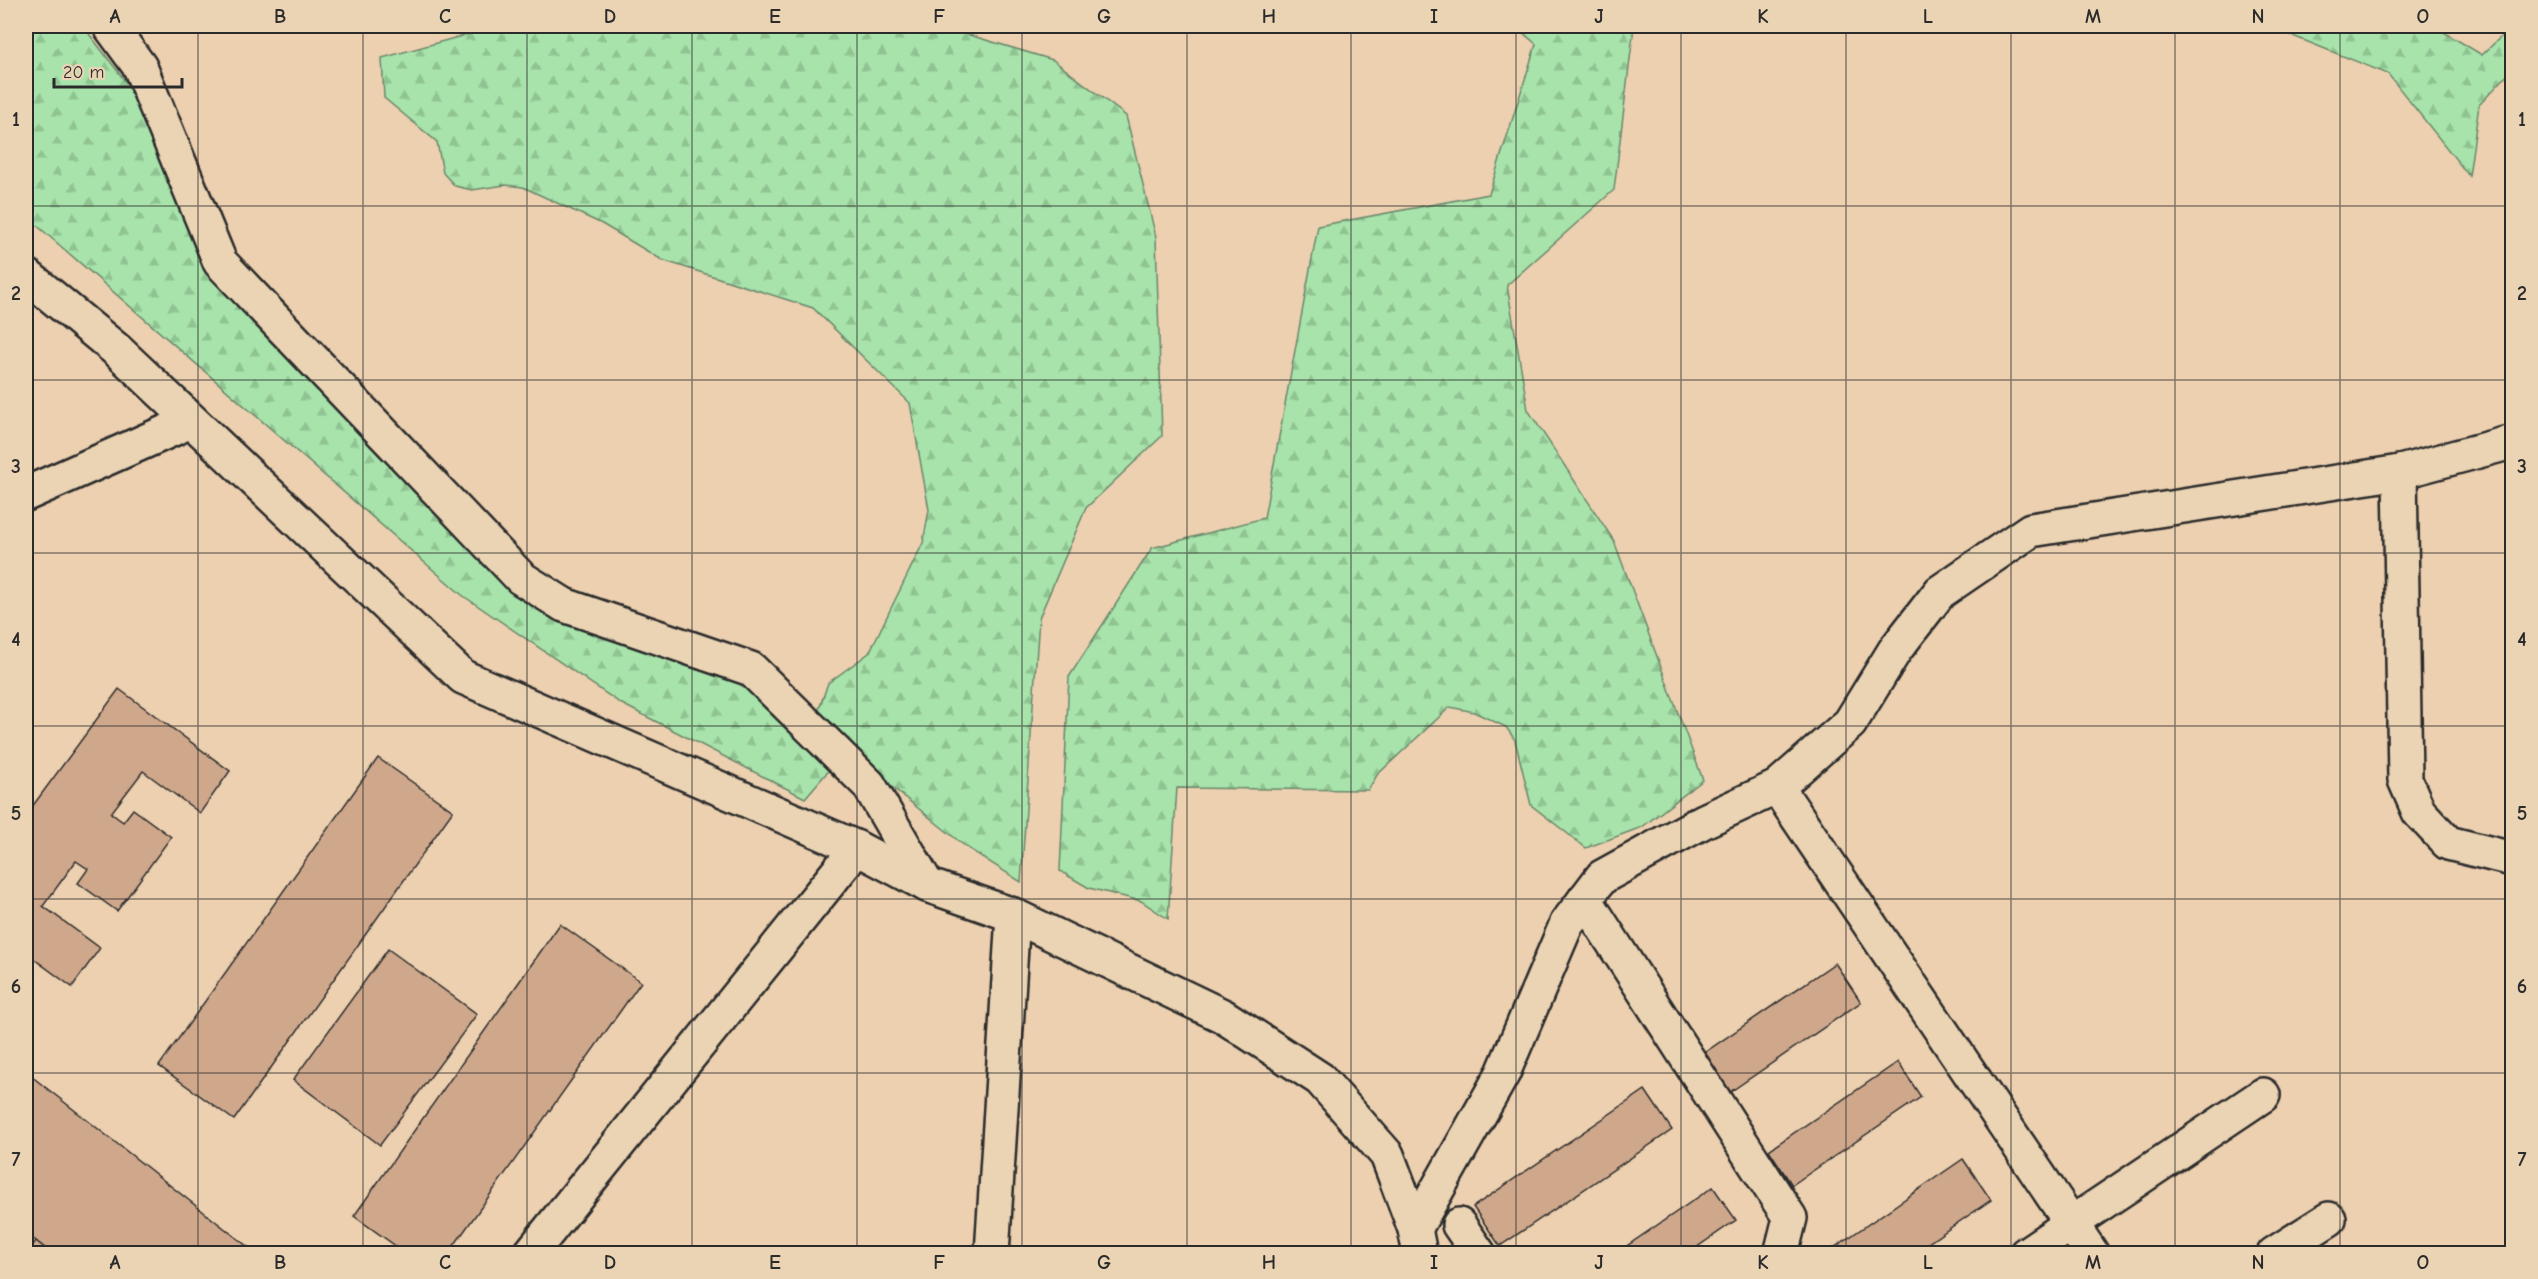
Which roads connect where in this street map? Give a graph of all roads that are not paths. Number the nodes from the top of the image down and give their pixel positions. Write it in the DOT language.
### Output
graph roads {
  1 [pos="110,26"];
  2 [pos="26,275"];
  3 [pos="191,421"];
  4 [pos="2512,442"];
  5 [pos="2400,472"];
  6 [pos="26,494"];
  7 [pos="1777,787"];
  8 [pos="857,848"];
  9 [pos="2512,859"];
  10 [pos="927,885"];
  11 [pos="1585,899"];
  12 [pos="1013,915"];
  13 [pos="2263,1095"];
  14 [pos="2329,1219"];
  15 [pos="2072,1222"];
  16 [pos="1459,1225"];
  17 [pos="1417,1241"];
  18 [pos="530,1254"];
  19 [pos="992,1254"];
  20 [pos="1479,1254"];
  21 [pos="1781,1254"];
  22 [pos="2026,1254"];
  23 [pos="2092,1254"];
  24 [pos="2274,1254"];
  1 -- 10 [label="street"];
  2 -- 3 [label="street"];
  3 -- 6 [label="street"];
  3 -- 8 [label="street"];
  4 -- 5 [label="street"];
  5 -- 7 [label="street"];
  5 -- 9 [label="street"];
  7 -- 11 [label="street"];
  7 -- 15 [label="street"];
  8 -- 10 [label="street"];
  8 -- 18 [label="street"];
  10 -- 12 [label="street"];
  11 -- 17 [label="street"];
  11 -- 21 [label="street"];
  12 -- 17 [label="street"];
  12 -- 19 [label="street"];
  13 -- 15 [label="street"];
  14 -- 24 [label="street"];
  15 -- 22 [label="street"];
  15 -- 23 [label="street"];
  16 -- 20 [label="street"];
}
